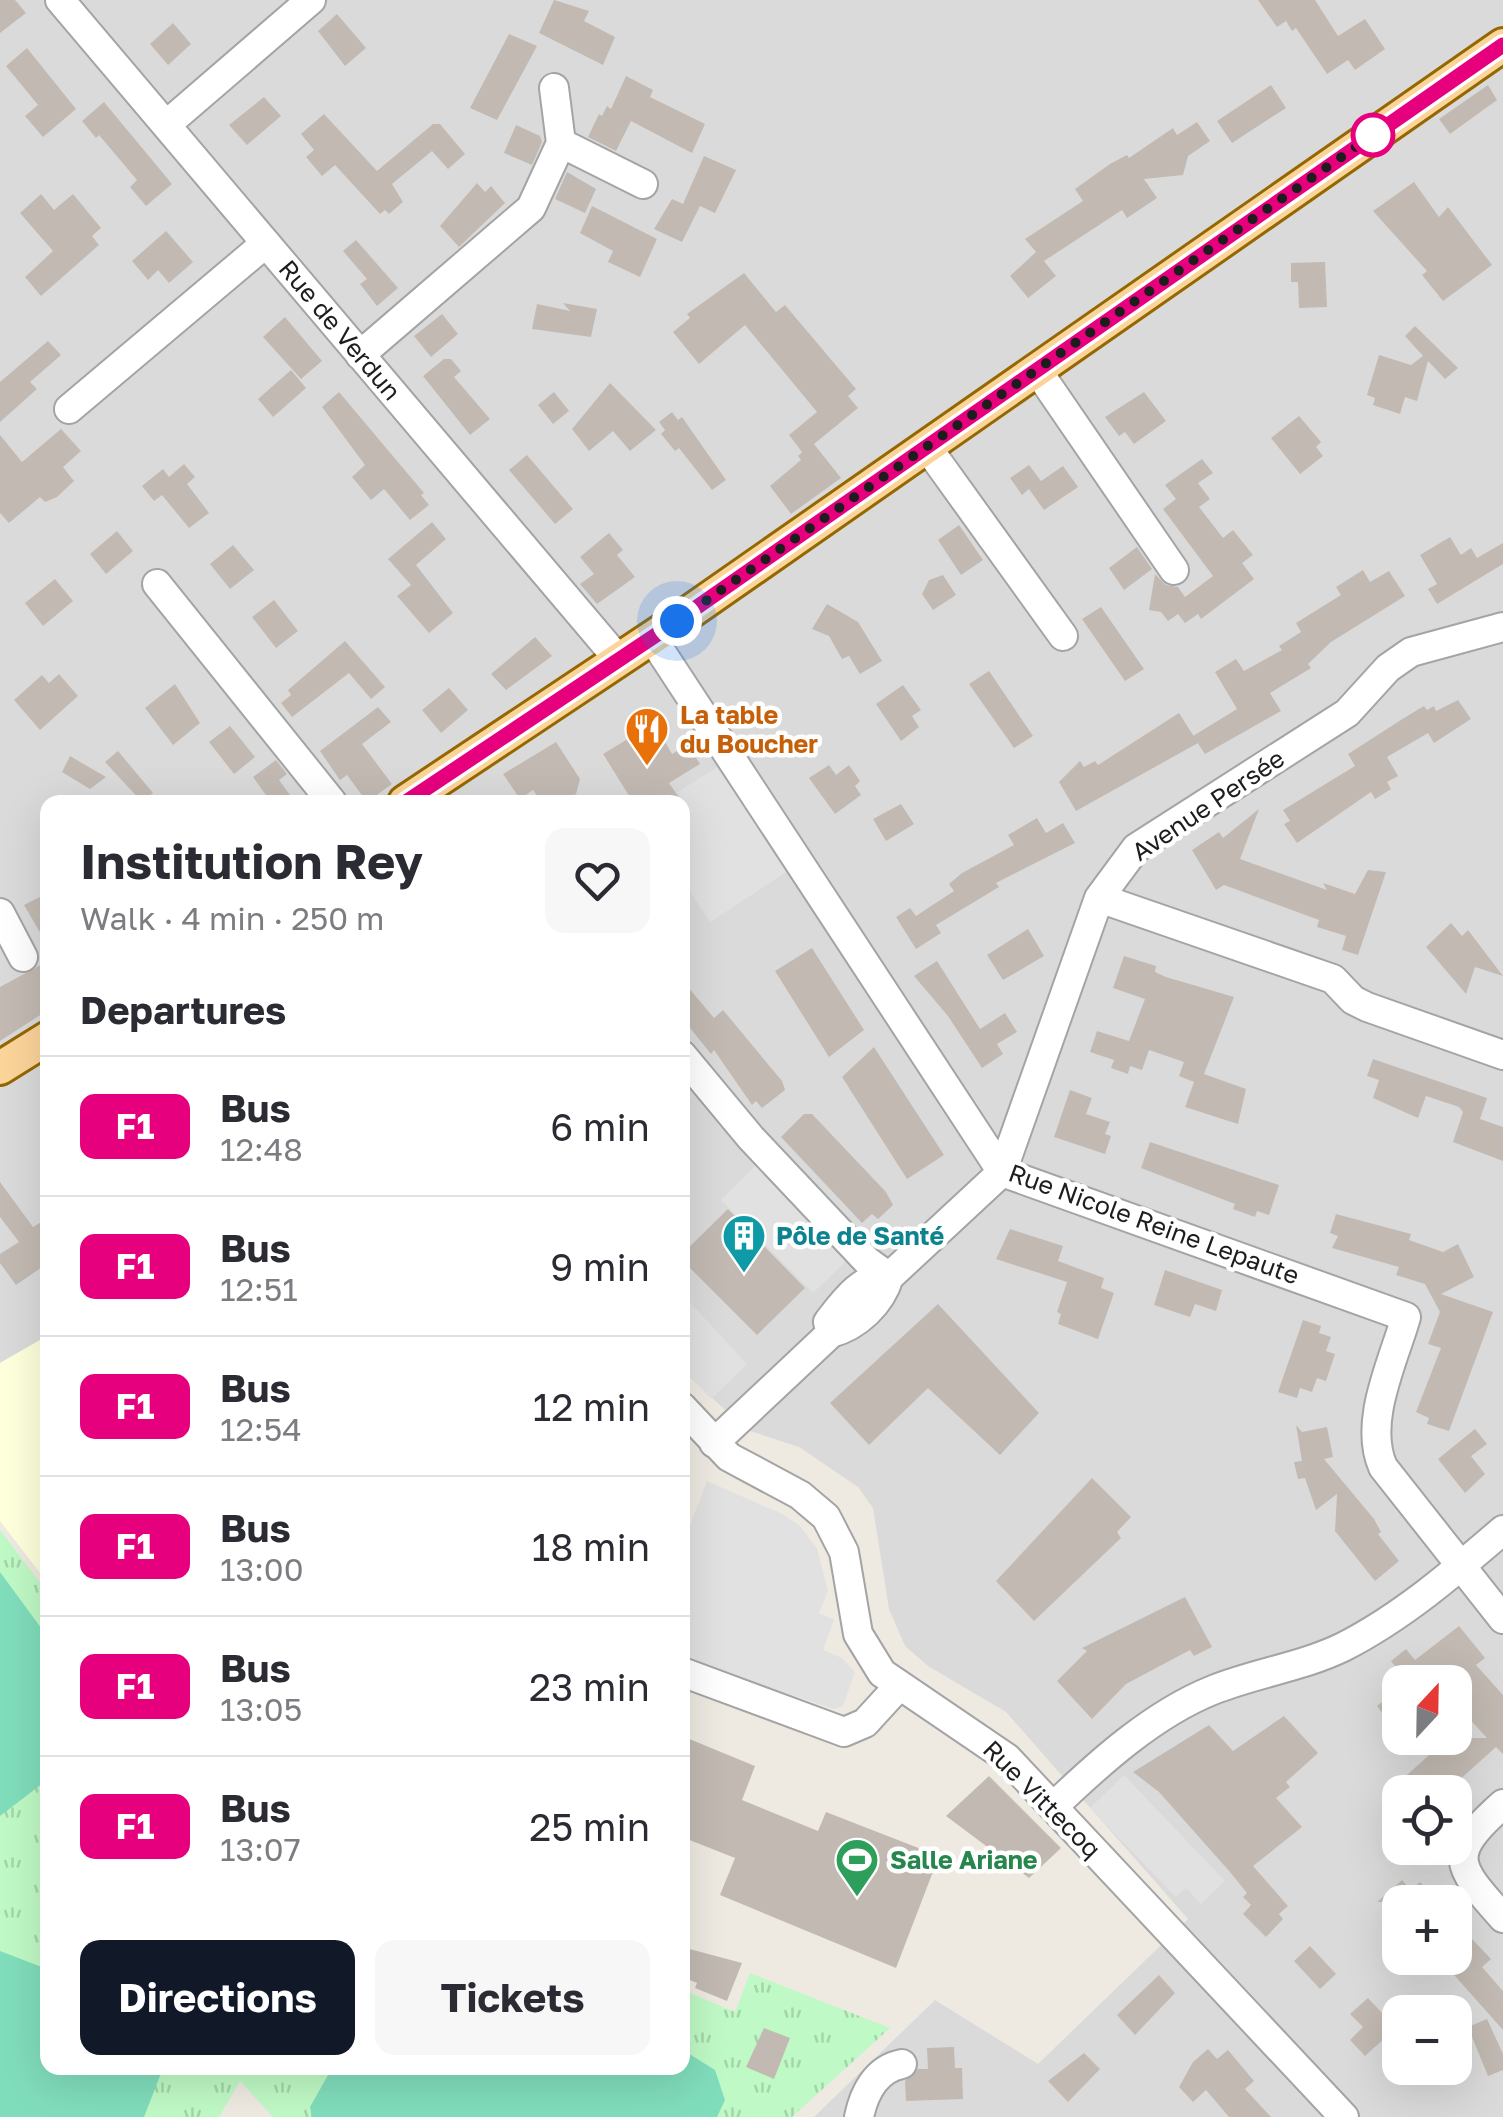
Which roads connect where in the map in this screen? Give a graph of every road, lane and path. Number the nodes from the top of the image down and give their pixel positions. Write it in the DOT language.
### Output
graph roads {
  1 [pos="60,0"];
  2 [pos="311,0"];
  3 [pos="1503,44"];
  4 [pos="554,88"];
  5 [pos="166,124"];
  6 [pos="561,143"];
  7 [pos="643,184"];
  8 [pos="266,243"];
  9 [pos="360,354"];
  10 [pos="1037,370"];
  11 [pos="69,409"];
  12 [pos="927,446"];
  13 [pos="1174,570"];
  14 [pos="156,584"];
  15 [pos="1503,628"];
  16 [pos="1063,636"];
  17 [pos="652,638"];
  18 [pos="619,660"];
  19 [pos="326,795"];
  20 [pos="416,795"];
  21 [pos="1099,898"];
  22 [pos="0,913"];
  23 [pos="23,957"];
  24 [pos="40,1043"];
  25 [pos="1503,1055"];
  26 [pos="690,1065"];
  27 [pos="0,1068"];
  28 [pos="1002,1172"];
  29 [pos="889,1278"];
  30 [pos="690,1416"];
  31 [pos="714,1443"];
  32 [pos="1503,1530"];
  33 [pos="1460,1566"];
  34 [pos="1503,1619"];
  35 [pos="690,1675"];
  36 [pos="898,1688"];
  37 [pos="1503,1804"];
  38 [pos="1053,1806"];
  39 [pos="1503,1918"];
  40 [pos="902,2064"];
  41 [pos="860,2117"];
  42 [pos="1344,2117"];
  1 -- 5 [label="street, Rue de Verdun"];
  2 -- 5 [label="street"];
  3 -- 10 [label="main road"];
  4 -- 6 [label="street"];
  5 -- 8 [label="street, Rue de Verdun"];
  6 -- 7 [label="street"];
  6 -- 9 [label="street"];
  8 -- 9 [label="street, Rue de Verdun"];
  8 -- 11 [label="street"];
  9 -- 18 [label="street, Rue de Verdun"];
  10 -- 12 [label="main road"];
  10 -- 13 [label="street"];
  12 -- 16 [label="street"];
  12 -- 17 [label="main road"];
  14 -- 19 [label="street"];
  15 -- 21 [label="street, Avenue Persée"];
  17 -- 18 [label="main road"];
  17 -- 28 [label="street, Rue Nicole Reine Lepaute"];
  18 -- 20 [label="main road"];
  21 -- 25 [label="street"];
  21 -- 28 [label="street, Avenue Persée"];
  22 -- 23 [label="street"];
  24 -- 27 [label="main road"];
  26 -- 29 [label="street"];
  28 -- 29 [label="street, Avenue Persée"];
  28 -- 33 [label="street, Rue Nicole Reine Lepaute"];
  29 -- 31 [label="street, Avenue Persée"];
  30 -- 31 [label="street, Rue Vittecoq"];
  31 -- 36 [label="street, Rue Vittecoq"];
  32 -- 33 [label="street"];
  33 -- 34 [label="street, Rue Nicole Reine Lepaute"];
  33 -- 38 [label="street"];
  35 -- 36 [label="street"];
  36 -- 38 [label="street, Rue Vittecoq"];
  37 -- 39 [label="street"];
  38 -- 42 [label="street, Rue Vittecoq"];
  40 -- 41 [label="street"];
}
